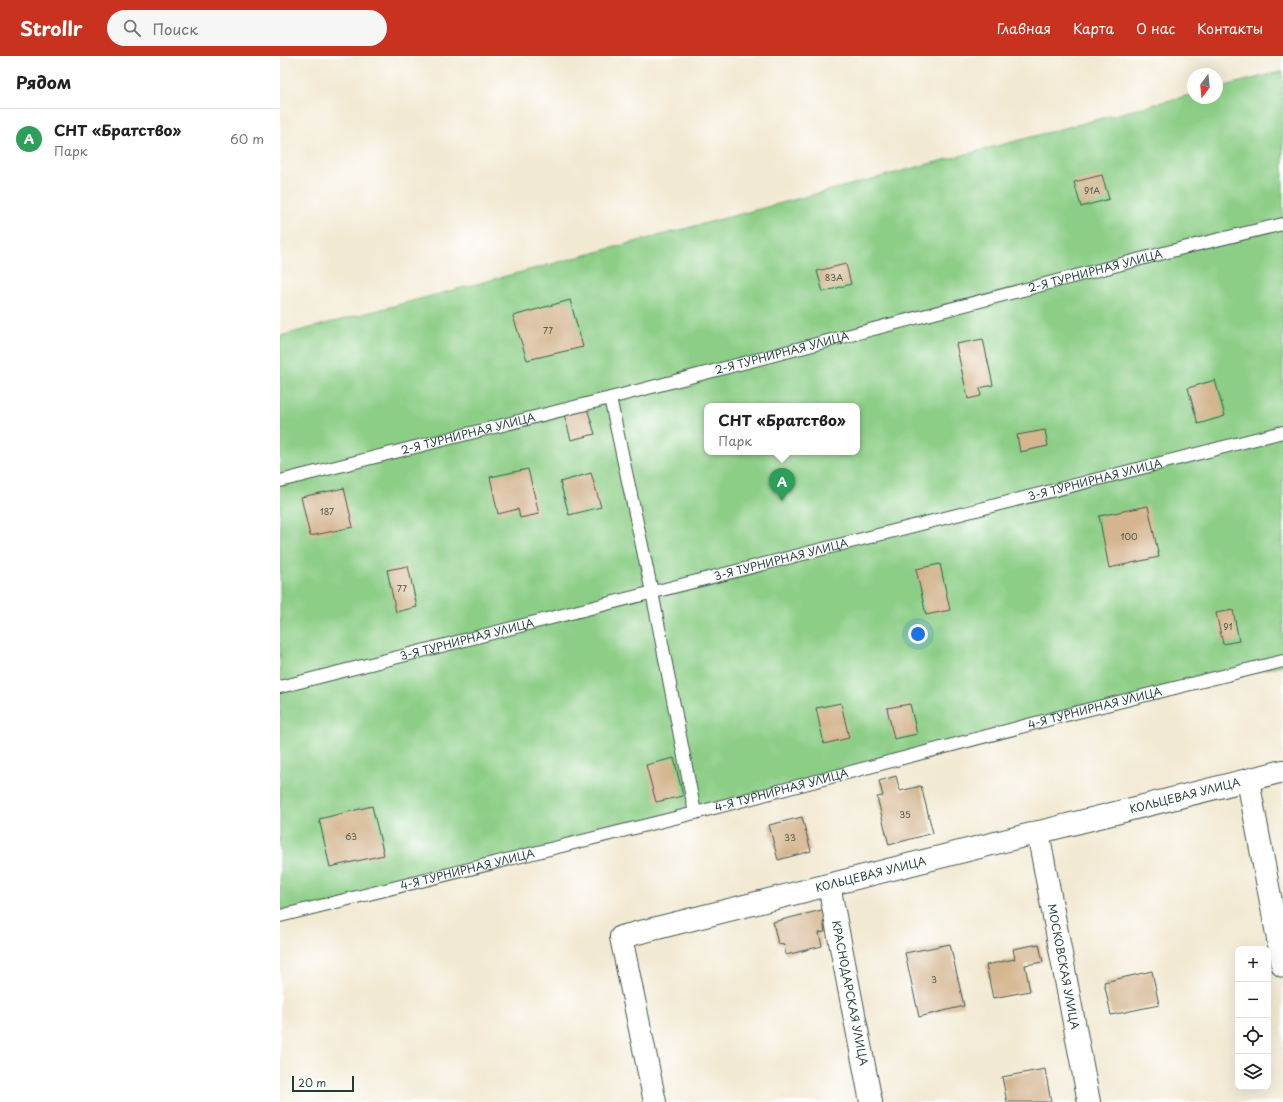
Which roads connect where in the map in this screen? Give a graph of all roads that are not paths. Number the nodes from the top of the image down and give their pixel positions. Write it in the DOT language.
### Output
graph roads {
  1 [pos="1283,224"];
  2 [pos="610,398"];
  3 [pos="1283,432"];
  4 [pos="280,481"];
  5 [pos="652,592"];
  6 [pos="1283,661"];
  7 [pos="280,687"];
  8 [pos="1283,771"];
  9 [pos="1248,780"];
  10 [pos="695,812"];
  11 [pos="1038,832"];
  12 [pos="829,885"];
  13 [pos="280,916"];
  14 [pos="1283,966"];
  15 [pos="655,1102"];
  16 [pos="871,1102"];
  17 [pos="1089,1102"];
  1 -- 2 [label="lane, 2-Я ТУРНИРНАЯ УЛИЦА"];
  2 -- 4 [label="lane, 2-Я ТУРНИРНАЯ УЛИЦА"];
  2 -- 5 [label="lane"];
  3 -- 5 [label="lane, 3-Я ТУРНИРНАЯ УЛИЦА"];
  5 -- 7 [label="lane, 3-Я ТУРНИРНАЯ УЛИЦА"];
  5 -- 10 [label="lane"];
  6 -- 10 [label="lane, 4-Я ТУРНИРНАЯ УЛИЦА"];
  8 -- 9 [label="street, КОЛЬЦЕВАЯ УЛИЦА"];
  9 -- 11 [label="street, КОЛЬЦЕВАЯ УЛИЦА"];
  9 -- 14 [label="street"];
  10 -- 13 [label="lane, 4-Я ТУРНИРНАЯ УЛИЦА"];
  11 -- 12 [label="street, КОЛЬЦЕВАЯ УЛИЦА"];
  11 -- 17 [label="street, МОСКОВСКАЯ УЛИЦА"];
  12 -- 15 [label="street, КОЛЬЦЕВАЯ УЛИЦА"];
  12 -- 16 [label="street, КРАСНОДАРСКАЯ УЛИЦА"];
}
